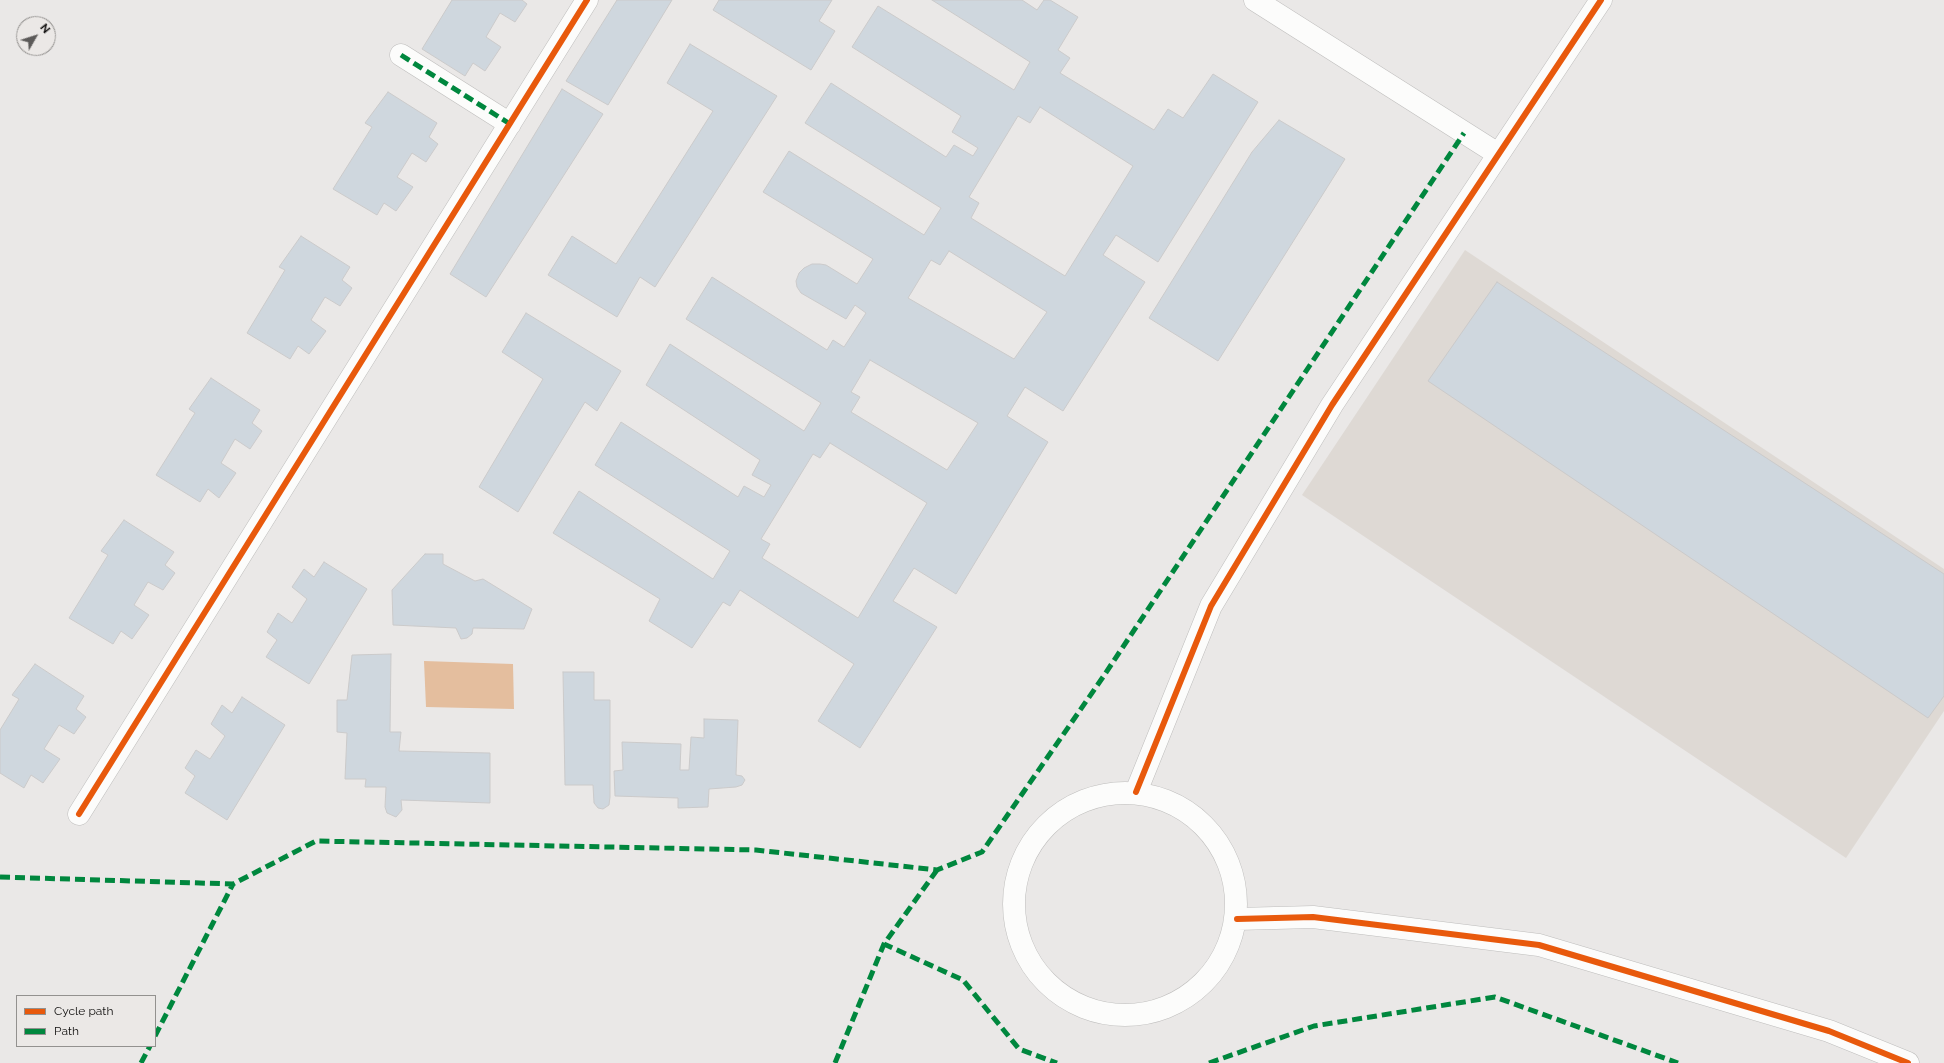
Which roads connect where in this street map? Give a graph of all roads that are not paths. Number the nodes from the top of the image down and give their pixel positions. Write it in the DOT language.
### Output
graph roads {
  1 [pos="587,0"];
  2 [pos="1255,0"];
  3 [pos="1601,0"];
  4 [pos="401,55"];
  5 [pos="510,124"];
  6 [pos="1498,154"];
  7 [pos="1136,792"];
  8 [pos="79,814"];
  9 [pos="1237,918"];
  10 [pos="1908,1063"];
  1 -- 5 [label="street"];
  2 -- 6 [label="street"];
  3 -- 6 [label="street"];
  4 -- 5 [label="street"];
  5 -- 8 [label="street"];
  6 -- 7 [label="street"];
  7 -- 9 [label="street"];
  7 -- 9 [label="street"];
  9 -- 10 [label="street"];
}
